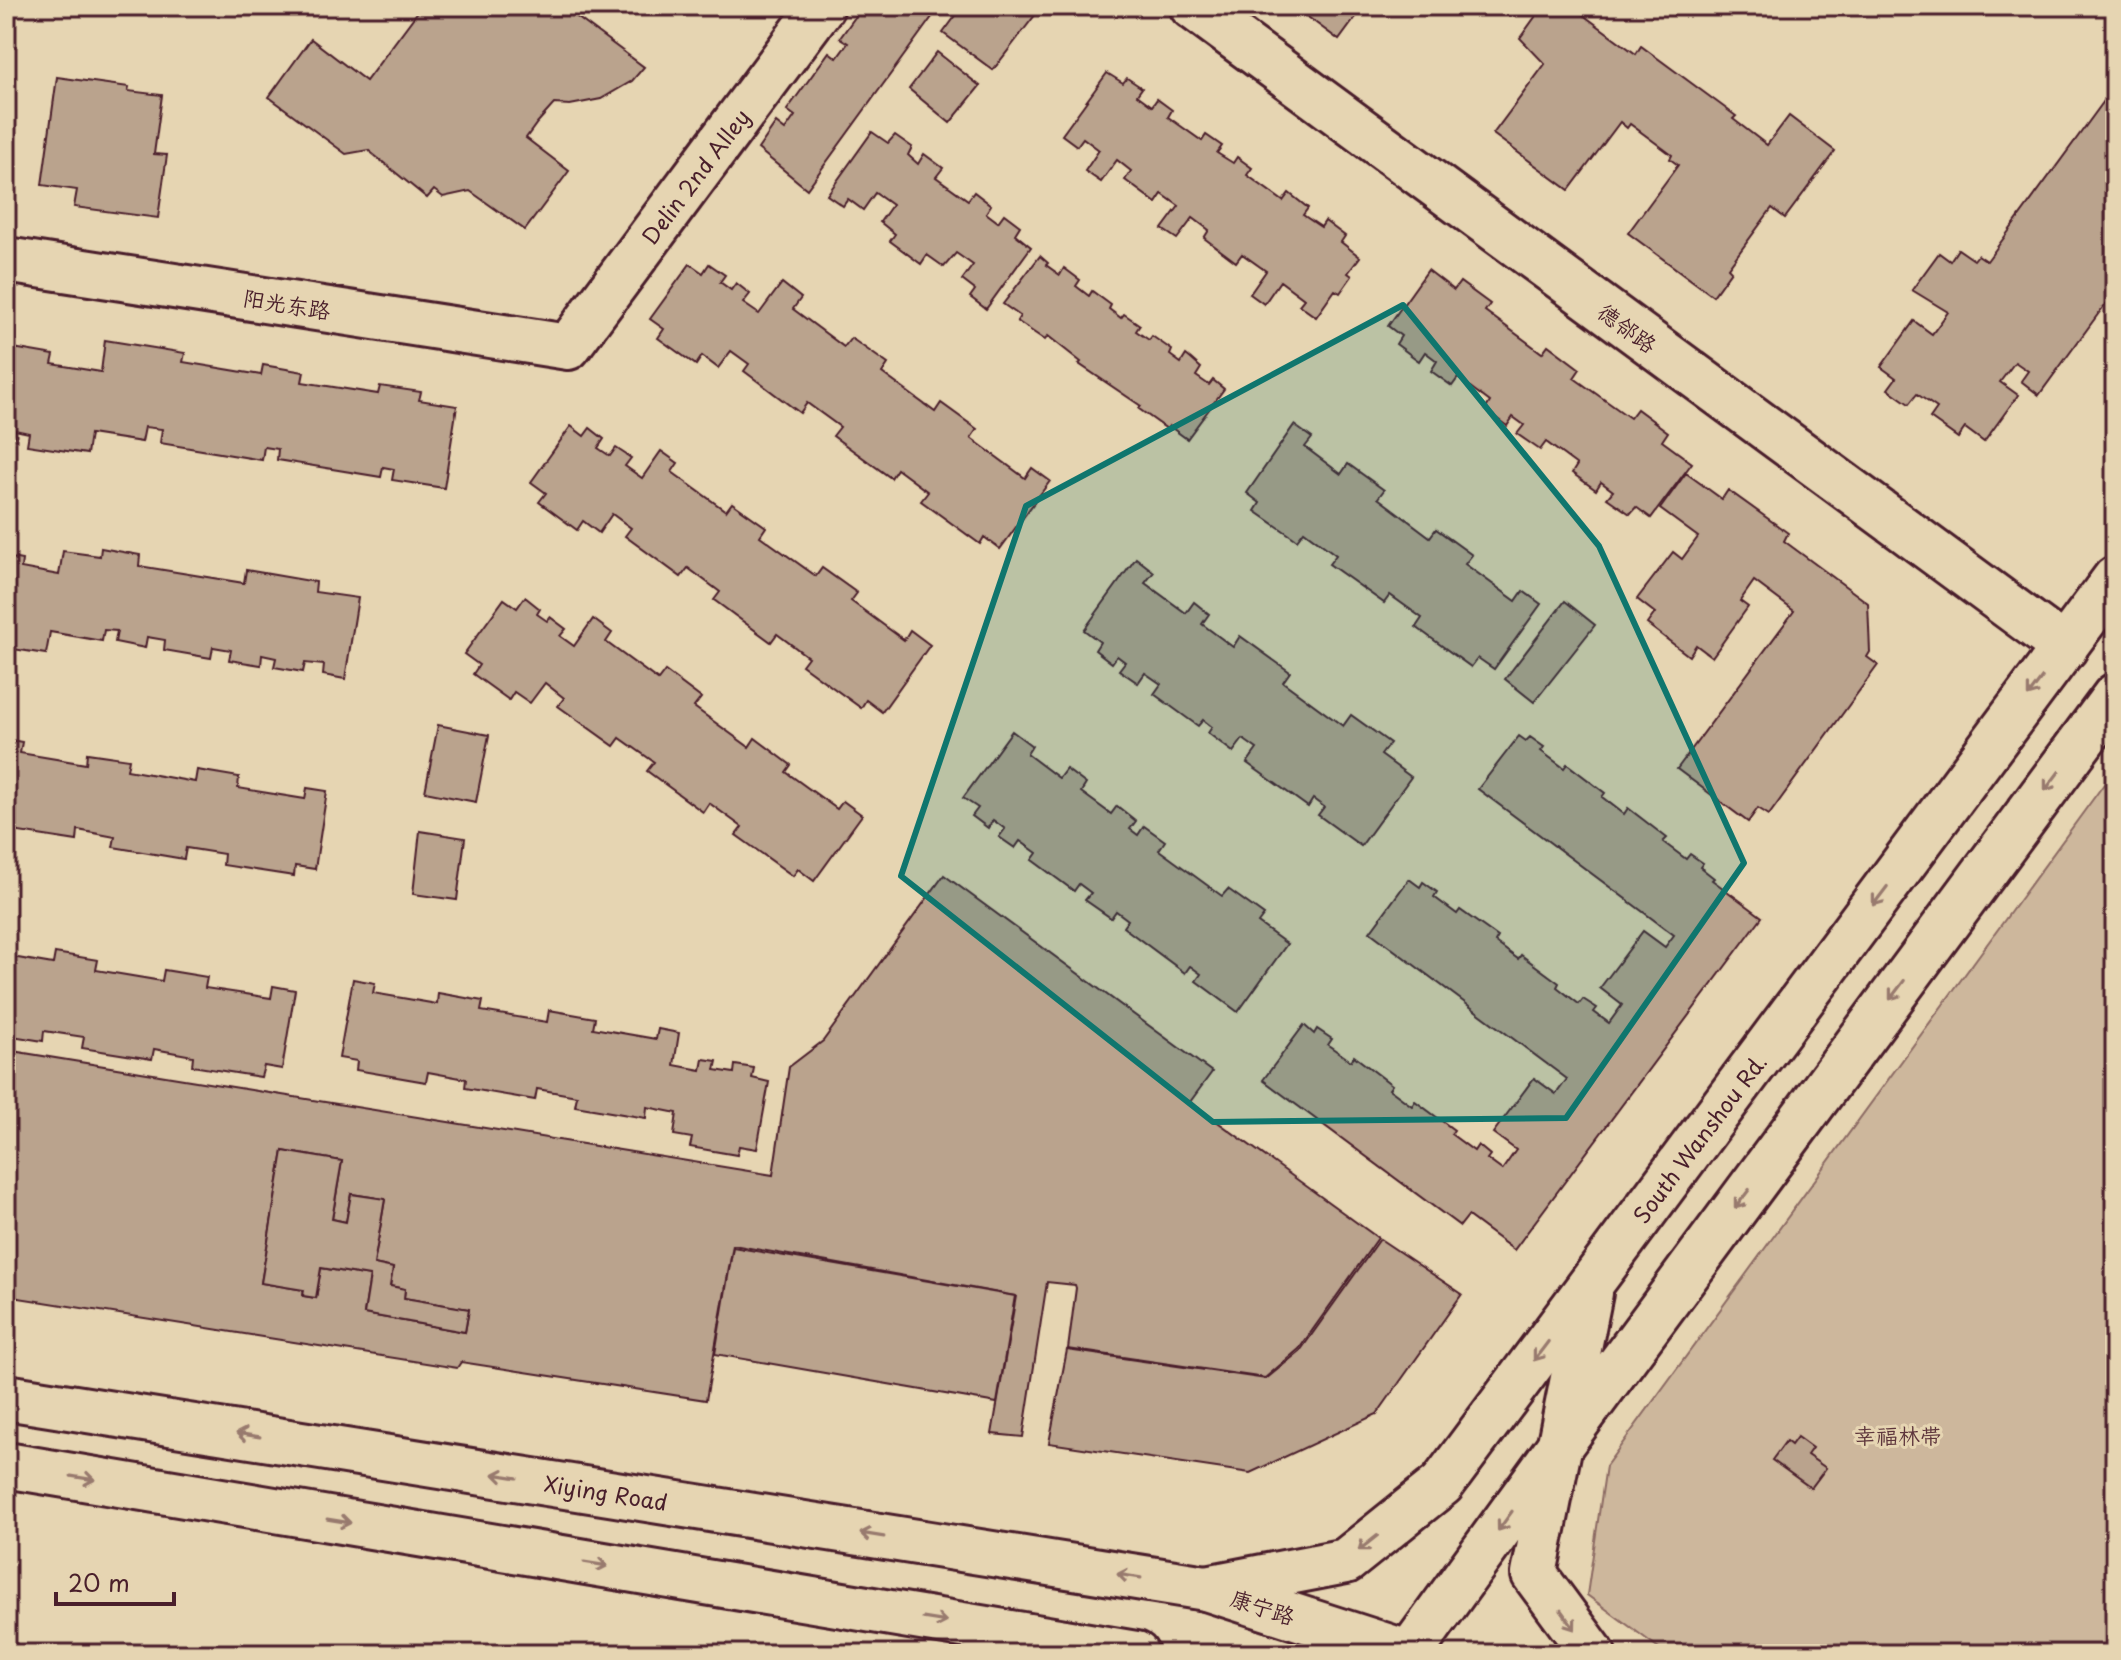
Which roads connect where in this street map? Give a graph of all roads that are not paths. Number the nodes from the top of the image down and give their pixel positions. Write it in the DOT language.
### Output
graph roads {
  1 [pos="822,6"];
  2 [pos="1192,6"];
  3 [pos="6,260"];
  4 [pos="568,347"];
  5 [pos="2115,579"];
  6 [pos="2065,648"];
  7 [pos="2115,696"];
  8 [pos="1591,1284"];
  9 [pos="6,1397"];
  10 [pos="1561,1444"];
  11 [pos="6,1465"];
  12 [pos="1206,1588"];
  13 [pos="1136,1654"];
  14 [pos="1410,1654"];
  15 [pos="1593,1654"];
  1 -- 4 [label="main road, Delin 2nd Alley"];
  2 -- 6 [label="main road, 德邻路"];
  3 -- 4 [label="main road, 阳光东路"];
  5 -- 6 [label="main road, South Wanshou Rd."];
  6 -- 8 [label="main road, South Wanshou Rd., one-way"];
  7 -- 10 [label="main road, one-way"];
  8 -- 10 [label="main road"];
  8 -- 12 [label="main road, South Wanshou Rd., one-way"];
  12 -- 9 [label="main road, Xiying Road, one-way"];
  10 -- 14 [label="main road, one-way"];
  10 -- 15 [label="main road, one-way"];
  11 -- 13 [label="main road, one-way"];
  12 -- 14 [label="main road, 康宁路"];
}
